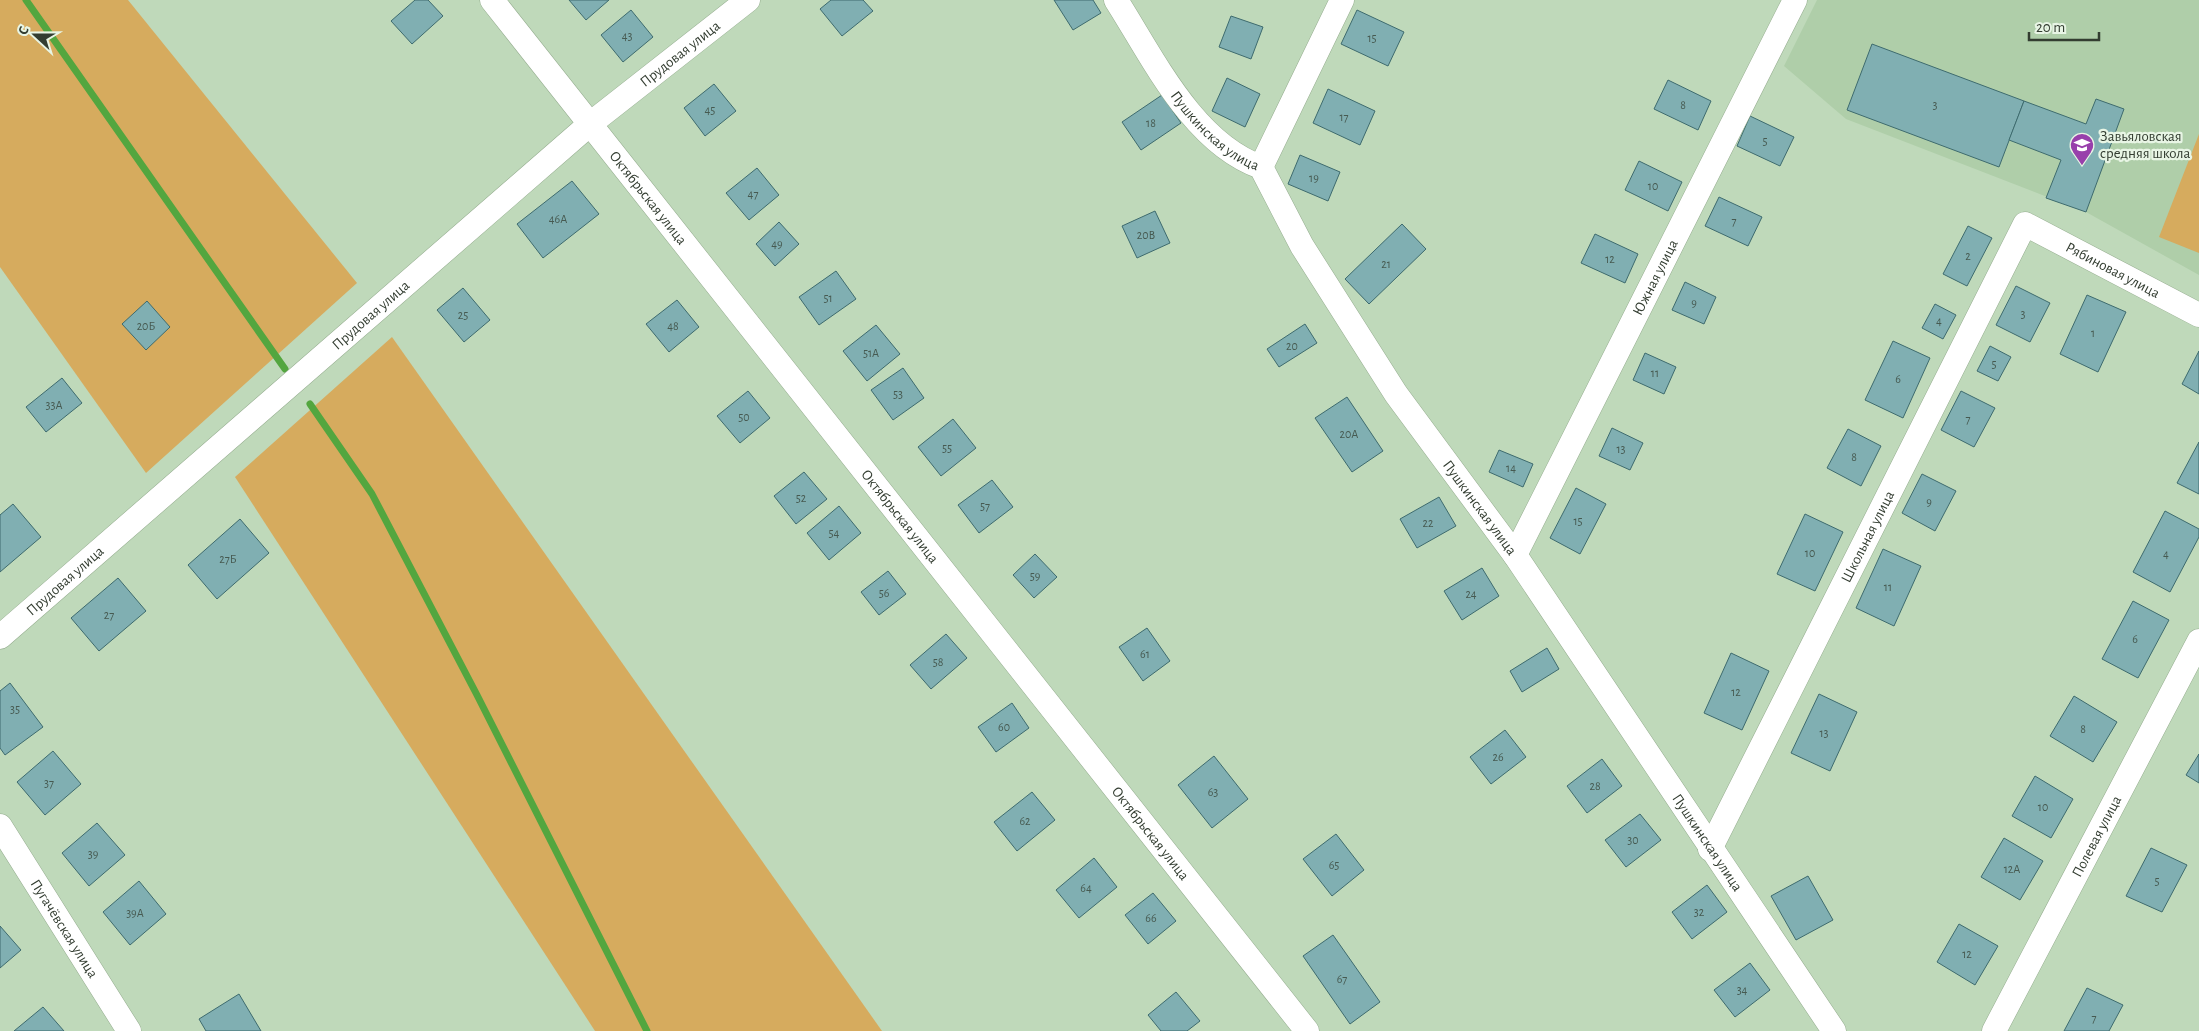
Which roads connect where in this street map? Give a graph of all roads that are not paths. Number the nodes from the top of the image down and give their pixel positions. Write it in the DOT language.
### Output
graph roads {
  1 [pos="492,0"];
  2 [pos="748,0"];
  3 [pos="1116,0"];
  4 [pos="1342,0"];
  5 [pos="1796,0"];
  6 [pos="590,124"];
  7 [pos="1261,167"];
  8 [pos="2025,224"];
  9 [pos="2199,316"];
  10 [pos="1515,556"];
  11 [pos="0,637"];
  12 [pos="2199,641"];
  13 [pos="0,826"];
  14 [pos="1710,849"];
  15 [pos="129,1031"];
  16 [pos="1307,1031"];
  17 [pos="1834,1031"];
  18 [pos="1994,1031"];
  1 -- 6 [label="street, Октябрьская улица"];
  2 -- 6 [label="street, Прудовая улица"];
  3 -- 7 [label="street, Пушкинская улица"];
  4 -- 7 [label="street"];
  5 -- 10 [label="street, Южная улица"];
  6 -- 11 [label="street, Прудовая улица"];
  6 -- 16 [label="street, Октябрьская улица"];
  7 -- 10 [label="street, Пушкинская улица"];
  8 -- 9 [label="street, Рябиновая улица"];
  8 -- 14 [label="street, Школьная улица"];
  10 -- 14 [label="street, Пушкинская улица"];
  12 -- 18 [label="street, Полевая улица"];
  13 -- 15 [label="street, Пугачёвская улица"];
  14 -- 17 [label="street, Пушкинская улица"];
}
